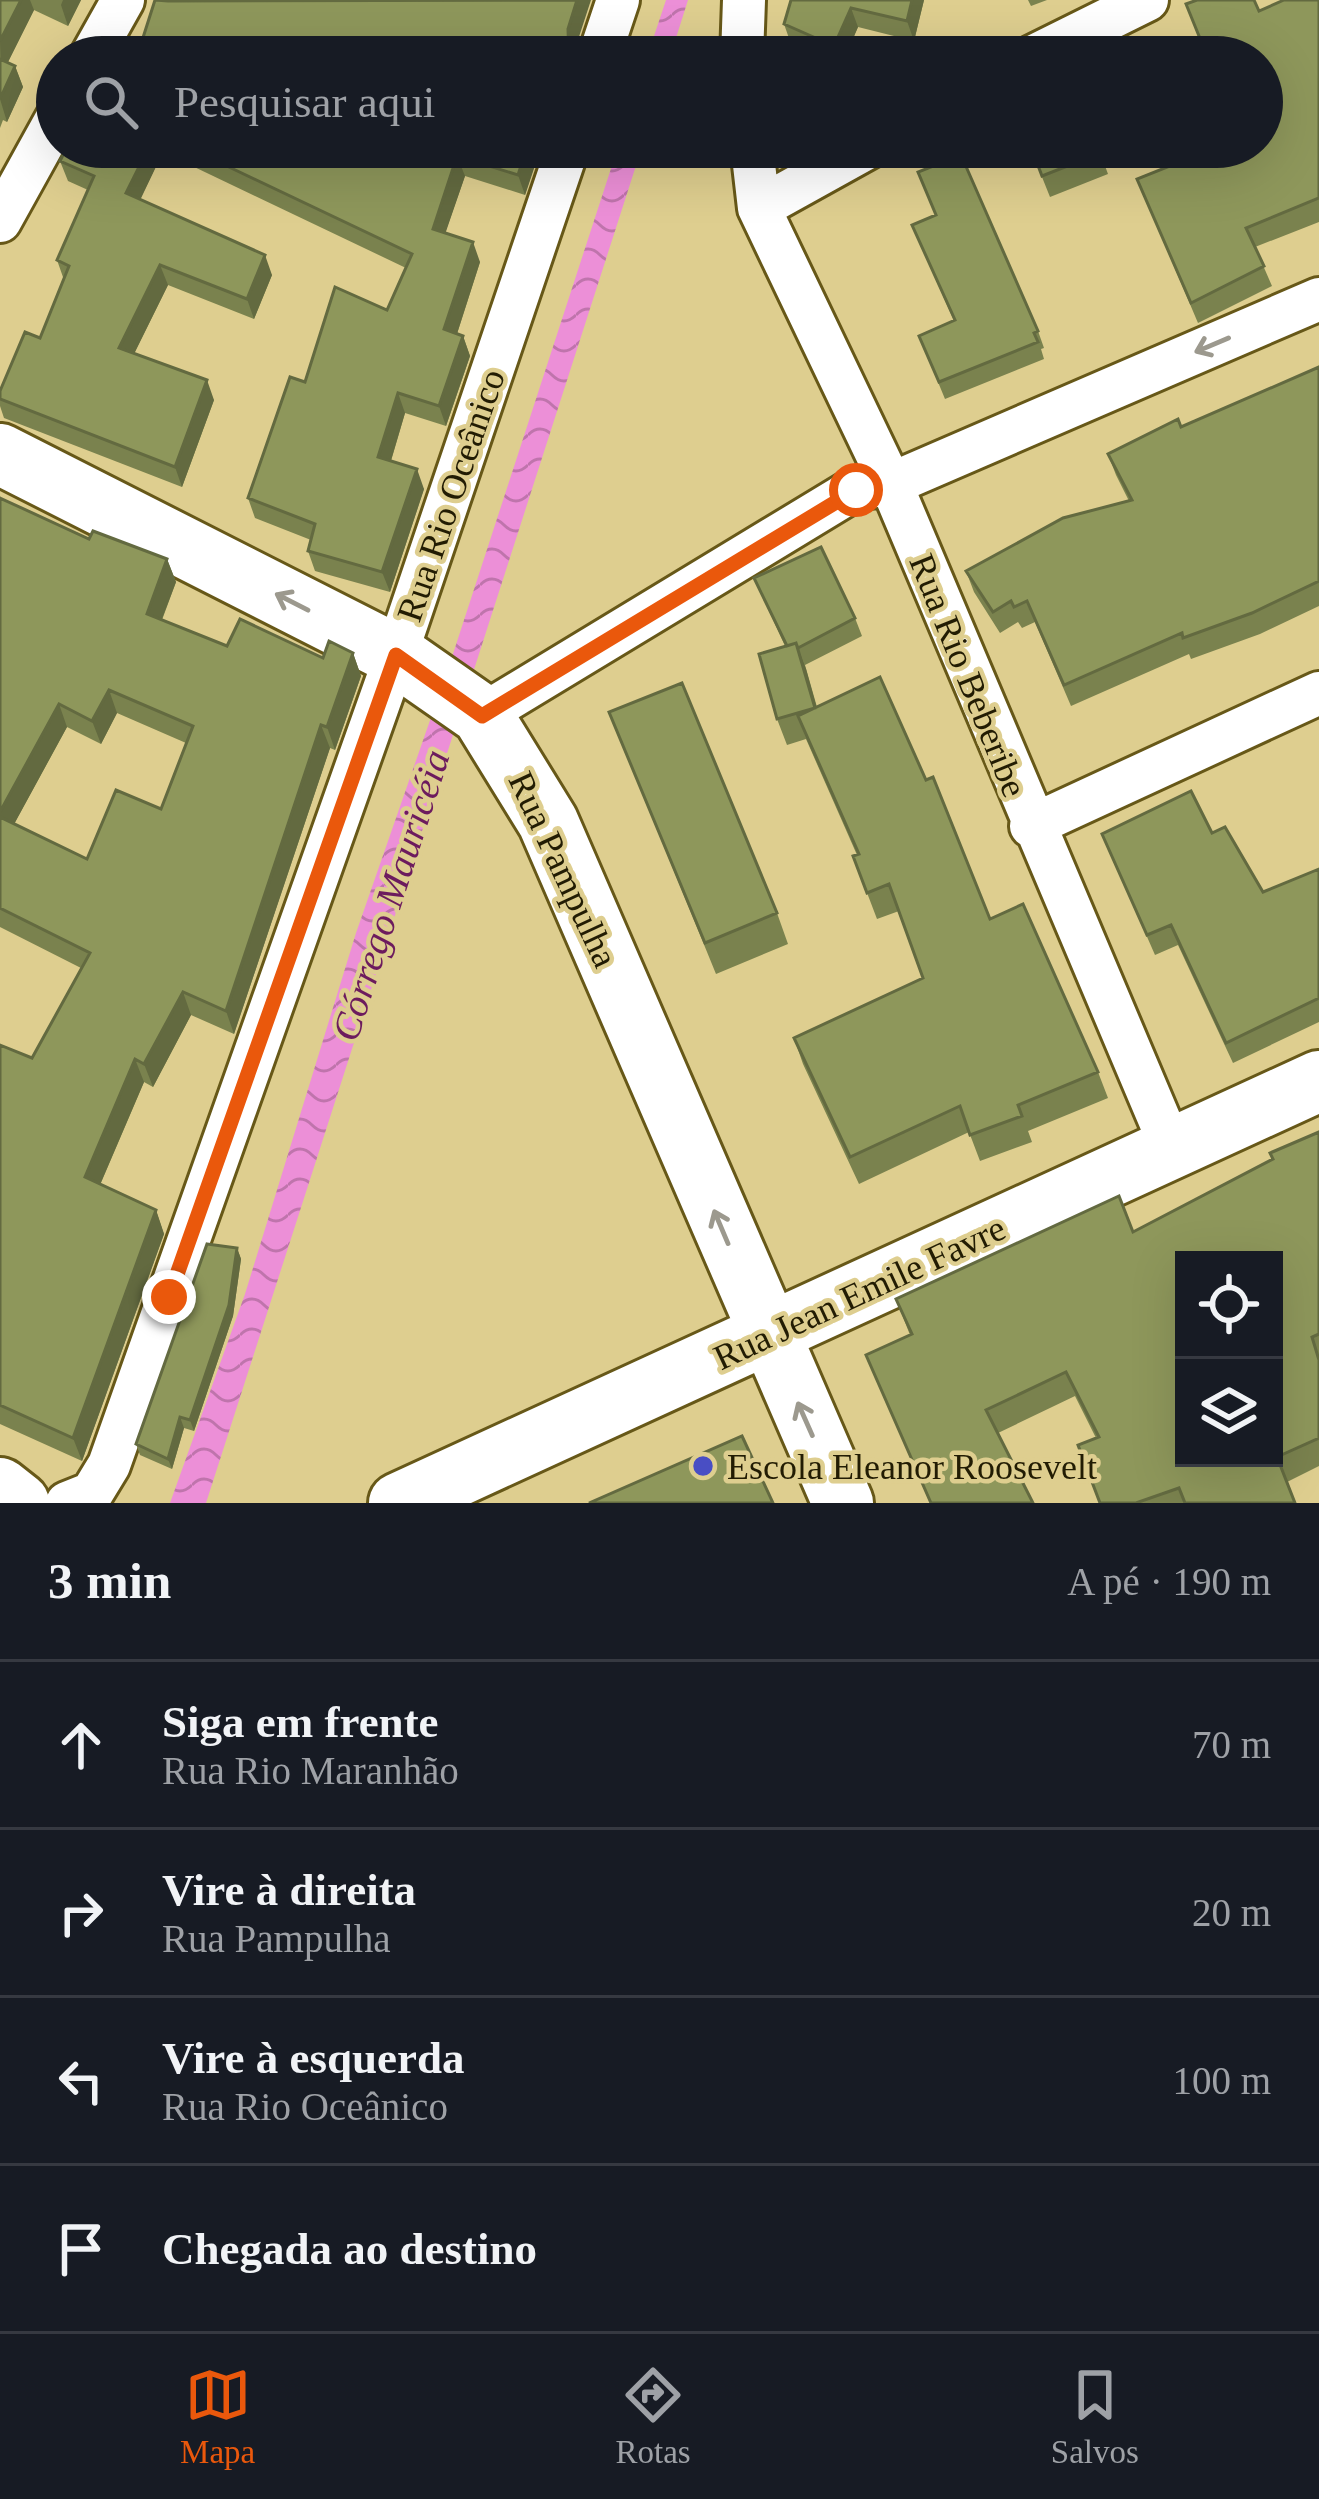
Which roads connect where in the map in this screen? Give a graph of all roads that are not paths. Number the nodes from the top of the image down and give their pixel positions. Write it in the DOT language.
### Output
graph roads {
  1 [pos="123,0"];
  2 [pos="618,0"];
  3 [pos="744,0"];
  4 [pos="1147,0"];
  5 [pos="1097,12"];
  6 [pos="103,36"];
  7 [pos="605,36"];
  8 [pos="743,36"];
  9 [pos="1063,36"];
  10 [pos="36,156"];
  11 [pos="563,168"];
  12 [pos="754,168"];
  13 [pos="831,168"];
  14 [pos="759,208"];
  15 [pos="0,221"];
  16 [pos="1319,298"];
  17 [pos="0,454"];
  18 [pos="891,484"];
  19 [pos="444,688"];
  20 [pos="1319,693"];
  21 [pos="1031,826"];
  22 [pos="1319,1081"];
  23 [pos="1171,1147"];
  24 [pos="767,1335"];
  25 [pos="0,1487"];
  26 [pos="432,1496"];
  27 [pos="19,1503"];
  28 [pos="67,1503"];
  29 [pos="843,1503"];
  1 -- 6 [label="street"];
  2 -- 7 [label="street"];
  3 -- 8 [label="street"];
  4 -- 5 [label="street"];
  5 -- 9 [label="street"];
  10 -- 15 [label="street"];
  11 -- 19 [label="street, Rua Rio Oceânico"];
  12 -- 14 [label="street"];
  13 -- 14 [label="street"];
  14 -- 18 [label="street, Rua Rio Beberibe"];
  16 -- 18 [label="street, one-way"];
  19 -- 17 [label="main road, one-way"];
  18 -- 19 [label="street"];
  18 -- 21 [label="street, Rua Rio Beberibe"];
  24 -- 19 [label="main road, Rua Pampulha, one-way"];
  19 -- 28 [label="street, Rua Rio Oceânico"];
  20 -- 21 [label="street"];
  21 -- 23 [label="street, Rua Rio Beberibe"];
  22 -- 23 [label="main road, Rua Jean Emile Favre"];
  23 -- 24 [label="main road, Rua Jean Emile Favre"];
  24 -- 26 [label="main road, Rua Jean Emile Favre"];
  29 -- 24 [label="main road, Rua Pampulha, one-way"];
  25 -- 27 [label="main road"];
}
